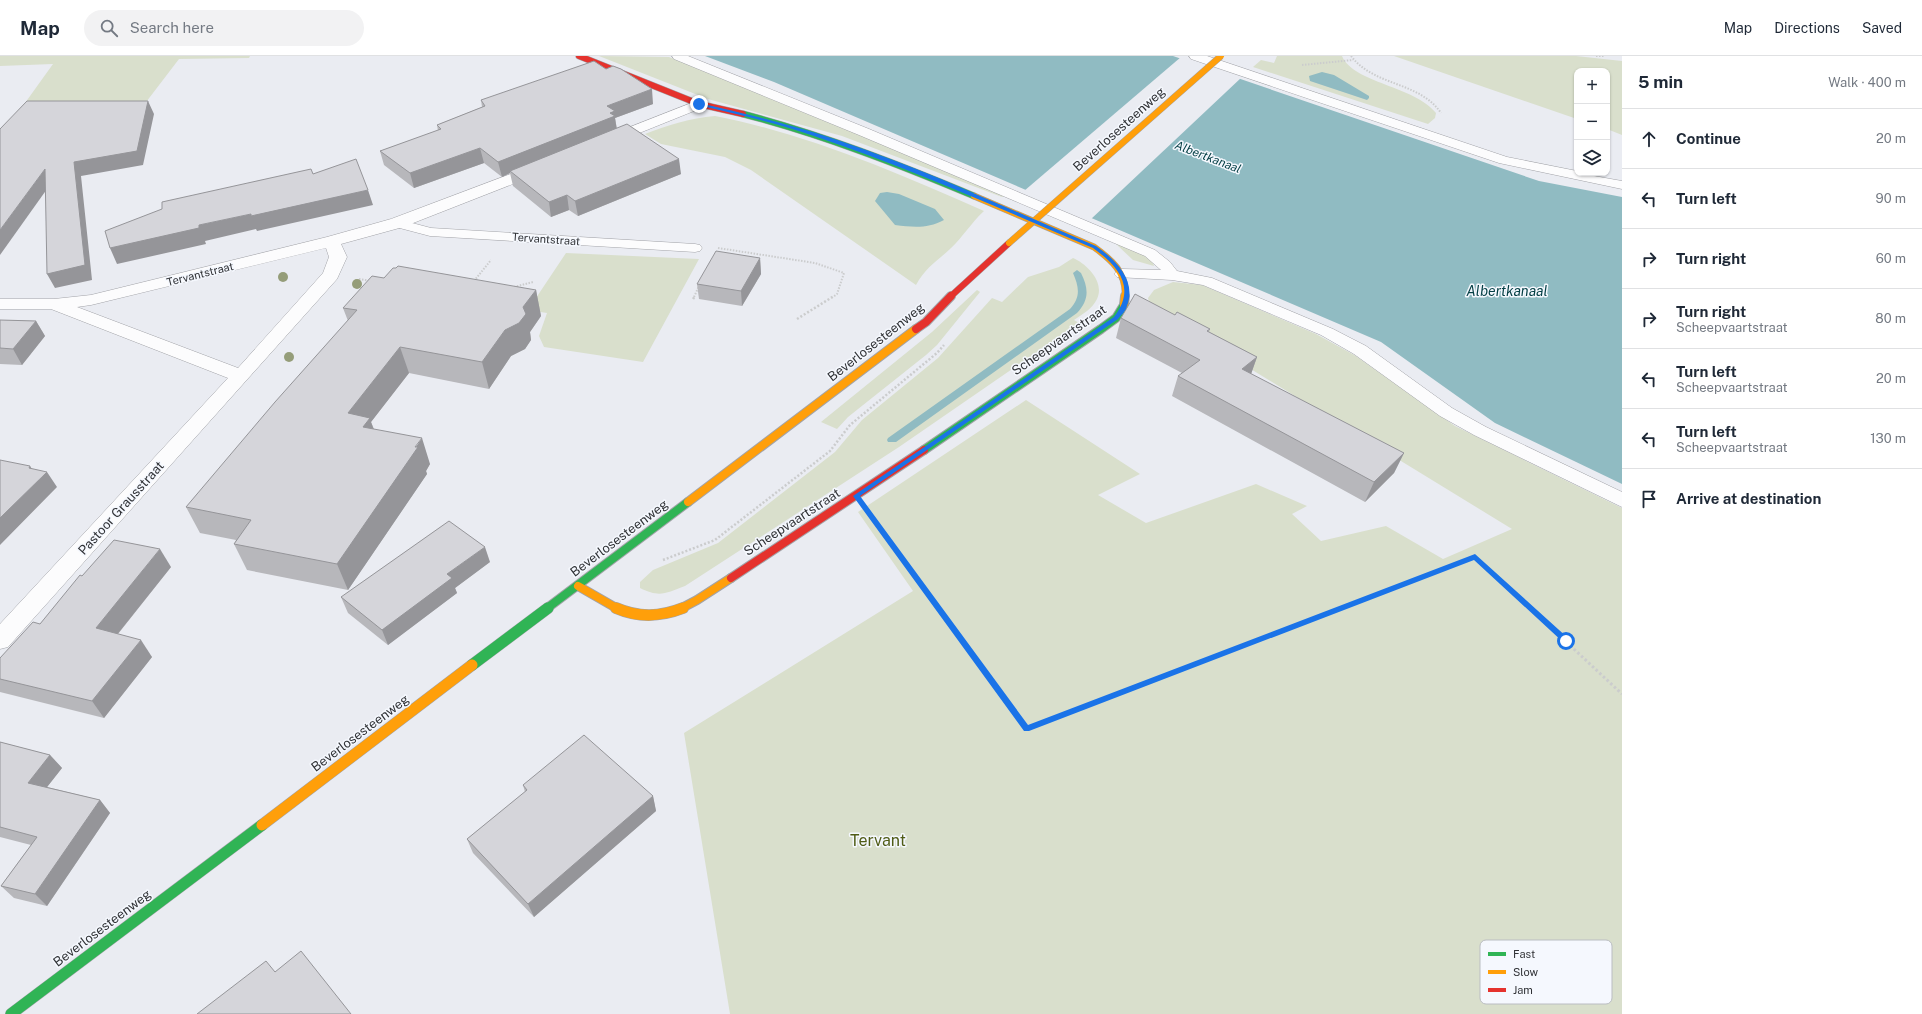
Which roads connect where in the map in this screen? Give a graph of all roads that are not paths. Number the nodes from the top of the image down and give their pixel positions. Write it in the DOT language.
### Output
graph roads {
  1 [pos="579,56"];
  2 [pos="678,56"];
  3 [pos="1195,56"];
  4 [pos="1221,56"];
  5 [pos="699,104"];
  6 [pos="594,146"];
  7 [pos="557,161"];
  8 [pos="1622,185"];
  9 [pos="397,224"];
  10 [pos="332,241"];
  11 [pos="695,248"];
  12 [pos="1122,274"];
  13 [pos="1172,276"];
  14 [pos="0,304"];
  15 [pos="54,304"];
  16 [pos="241,376"];
  17 [pos="1622,500"];
  18 [pos="578,586"];
  19 [pos="9,618"];
  20 [pos="0,640"];
  21 [pos="11,1014"];
  1 -- 5 [label="street, Scheepvaartstraat"];
  2 -- 13 [label="lane"];
  3 -- 8 [label="lane"];
  4 -- 18 [label="street, Beverlosesteenweg, bridge"];
  5 -- 6 [label="street"];
  5 -- 12 [label="street, Scheepvaartstraat"];
  7 -- 9 [label="street, Tervantstraat"];
  9 -- 10 [label="street, Tervantstraat"];
  9 -- 11 [label="lane, Tervantstraat"];
  10 -- 15 [label="street, Tervantstraat"];
  10 -- 16 [label="street, Pastoor Grausstraat"];
  12 -- 13 [label="lane"];
  12 -- 18 [label="street, Scheepvaartstraat"];
  13 -- 17 [label="lane"];
  14 -- 15 [label="street, Tervantstraat"];
  15 -- 16 [label="street"];
  16 -- 19 [label="street, Pastoor Grausstraat"];
  18 -- 21 [label="street, Beverlosesteenweg"];
  19 -- 20 [label="street, Pastoor Grausstraat"];
}
